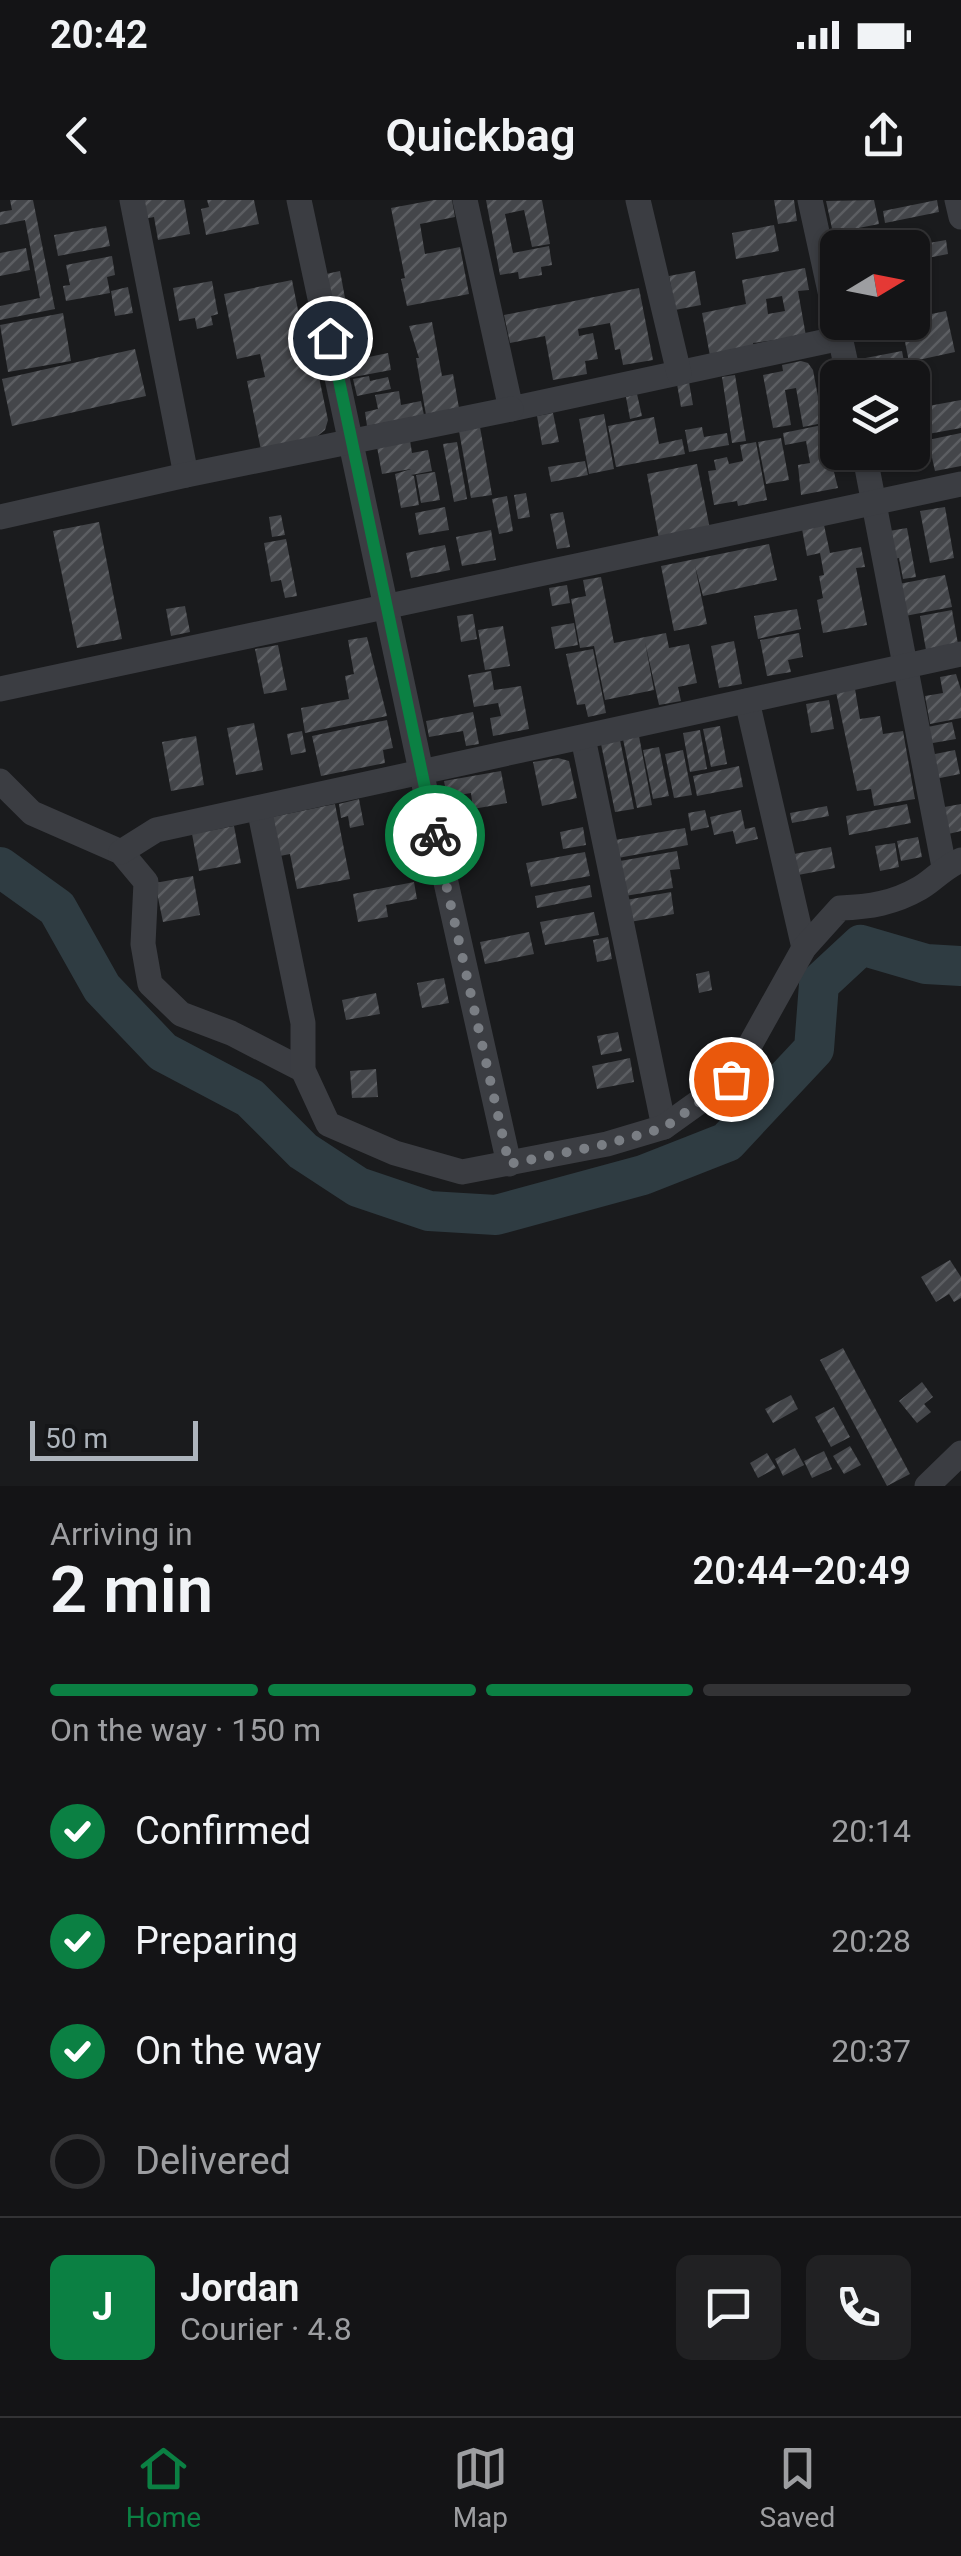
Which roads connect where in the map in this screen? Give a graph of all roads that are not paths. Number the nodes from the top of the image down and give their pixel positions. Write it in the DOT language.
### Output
graph roads {
  1 [pos="132,200"];
  2 [pos="299,200"];
  3 [pos="464,200"];
  4 [pos="638,200"];
  5 [pos="810,200"];
  6 [pos="958,200"];
  7 [pos="961,217"];
  8 [pos="820,246"];
  9 [pos="831,340"];
  10 [pos="679,372"];
  11 [pos="511,408"];
  12 [pos="352,442"];
  13 [pos="868,470"];
  14 [pos="186,475"];
  15 [pos="961,484"];
  16 [pos="874,502"];
  17 [pos="0,517"];
  18 [pos="386,604"];
  19 [pos="961,654"];
  20 [pos="905,665"];
  21 [pos="0,690"];
  22 [pos="747,700"];
  23 [pos="583,738"];
  24 [pos="421,771"];
  25 [pos="0,781"];
  26 [pos="259,808"];
  27 [pos="120,852"];
  28 [pos="953,863"];
  29 [pos="804,948"];
  30 [pos="303,1070"];
  31 [pos="664,1128"];
  32 [pos="509,1164"];
  33 [pos="961,1453"];
  34 [pos="928,1486"];
  1 -- 14 [label="street"];
  2 -- 12 [label="street"];
  3 -- 11 [label="street"];
  4 -- 10 [label="street"];
  5 -- 8 [label="street"];
  6 -- 7 [label="street"];
  9 -- 10 [label="street"];
  10 -- 11 [label="street"];
  11 -- 12 [label="street"];
  12 -- 14 [label="street"];
  12 -- 18 [label="street"];
  13 -- 16 [label="street"];
  14 -- 17 [label="street"];
  15 -- 16 [label="street"];
  16 -- 18 [label="street"];
  16 -- 20 [label="street"];
  18 -- 21 [label="street"];
  18 -- 24 [label="street"];
  19 -- 20 [label="street"];
  20 -- 22 [label="street"];
  20 -- 28 [label="street"];
  22 -- 23 [label="street"];
  22 -- 29 [label="street"];
  23 -- 24 [label="street"];
  23 -- 31 [label="street"];
  24 -- 26 [label="street"];
  24 -- 32 [label="street"];
  25 -- 27 [label="street"];
  26 -- 27 [label="street"];
  26 -- 30 [label="street"];
  27 -- 30 [label="street"];
  28 -- 29 [label="street"];
  29 -- 31 [label="street"];
  30 -- 32 [label="street"];
  31 -- 32 [label="street"];
  33 -- 34 [label="street"];
}
